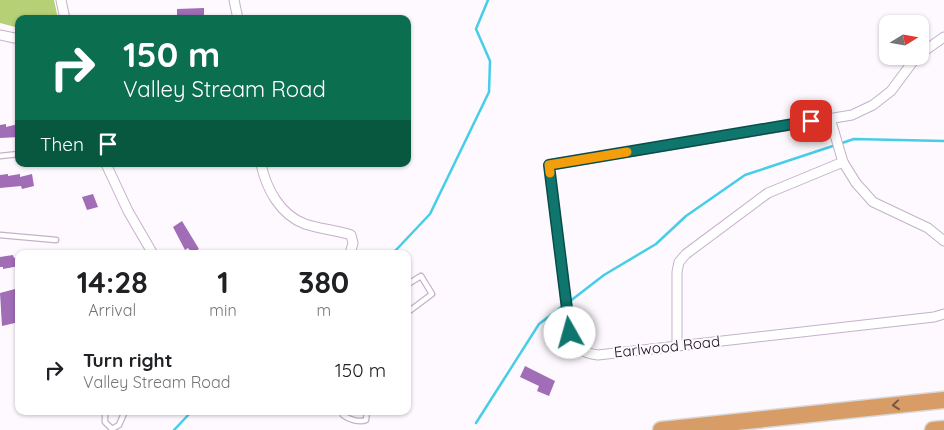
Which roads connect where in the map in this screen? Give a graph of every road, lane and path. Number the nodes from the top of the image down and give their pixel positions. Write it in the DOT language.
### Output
graph roads {
  1 [pos="61,0"];
  2 [pos="234,0"];
  3 [pos="64,15"];
  4 [pos="237,15"];
  5 [pos="0,35"];
  6 [pos="944,37"];
  7 [pos="15,38"];
  8 [pos="929,48"];
  9 [pos="911,65"];
  10 [pos="830,118"];
  11 [pos="15,154"];
  12 [pos="0,156"];
  13 [pos="843,162"];
  14 [pos="107,167"];
  15 [pos="262,167"];
  16 [pos="0,234"];
  17 [pos="56,240"];
  18 [pos="944,241"];
  19 [pos="151,250"];
  20 [pos="351,250"];
  21 [pos="411,282"];
  22 [pos="411,310"];
  23 [pos="944,314"];
  24 [pos="677,346"];
  25 [pos="944,400"];
  26 [pos="104,415"];
  27 [pos="123,415"];
  28 [pos="343,415"];
  29 [pos="367,415"];
  30 [pos="944,429"];
  31 [pos="661,430"];
  32 [pos="933,430"];
  1 -- 3 [label="street"];
  2 -- 4 [label="street"];
  5 -- 7 [label="street"];
  6 -- 8 [label="street"];
  9 -- 10 [label="street"];
  10 -- 13 [label="street"];
  10 -- 24 [label="street, Earlwood Road"];
  11 -- 12 [label="lane"];
  13 -- 18 [label="street"];
  13 -- 24 [label="street"];
  14 -- 19 [label="street"];
  15 -- 20 [label="street"];
  16 -- 17 [label="lane"];
  21 -- 22 [label="lane"];
  23 -- 24 [label="street, Earlwood Road"];
  25 -- 31 [label="highway, one-way"];
  26 -- 27 [label="lane"];
  28 -- 29 [label="lane"];
  30 -- 32 [label="highway"];
}
